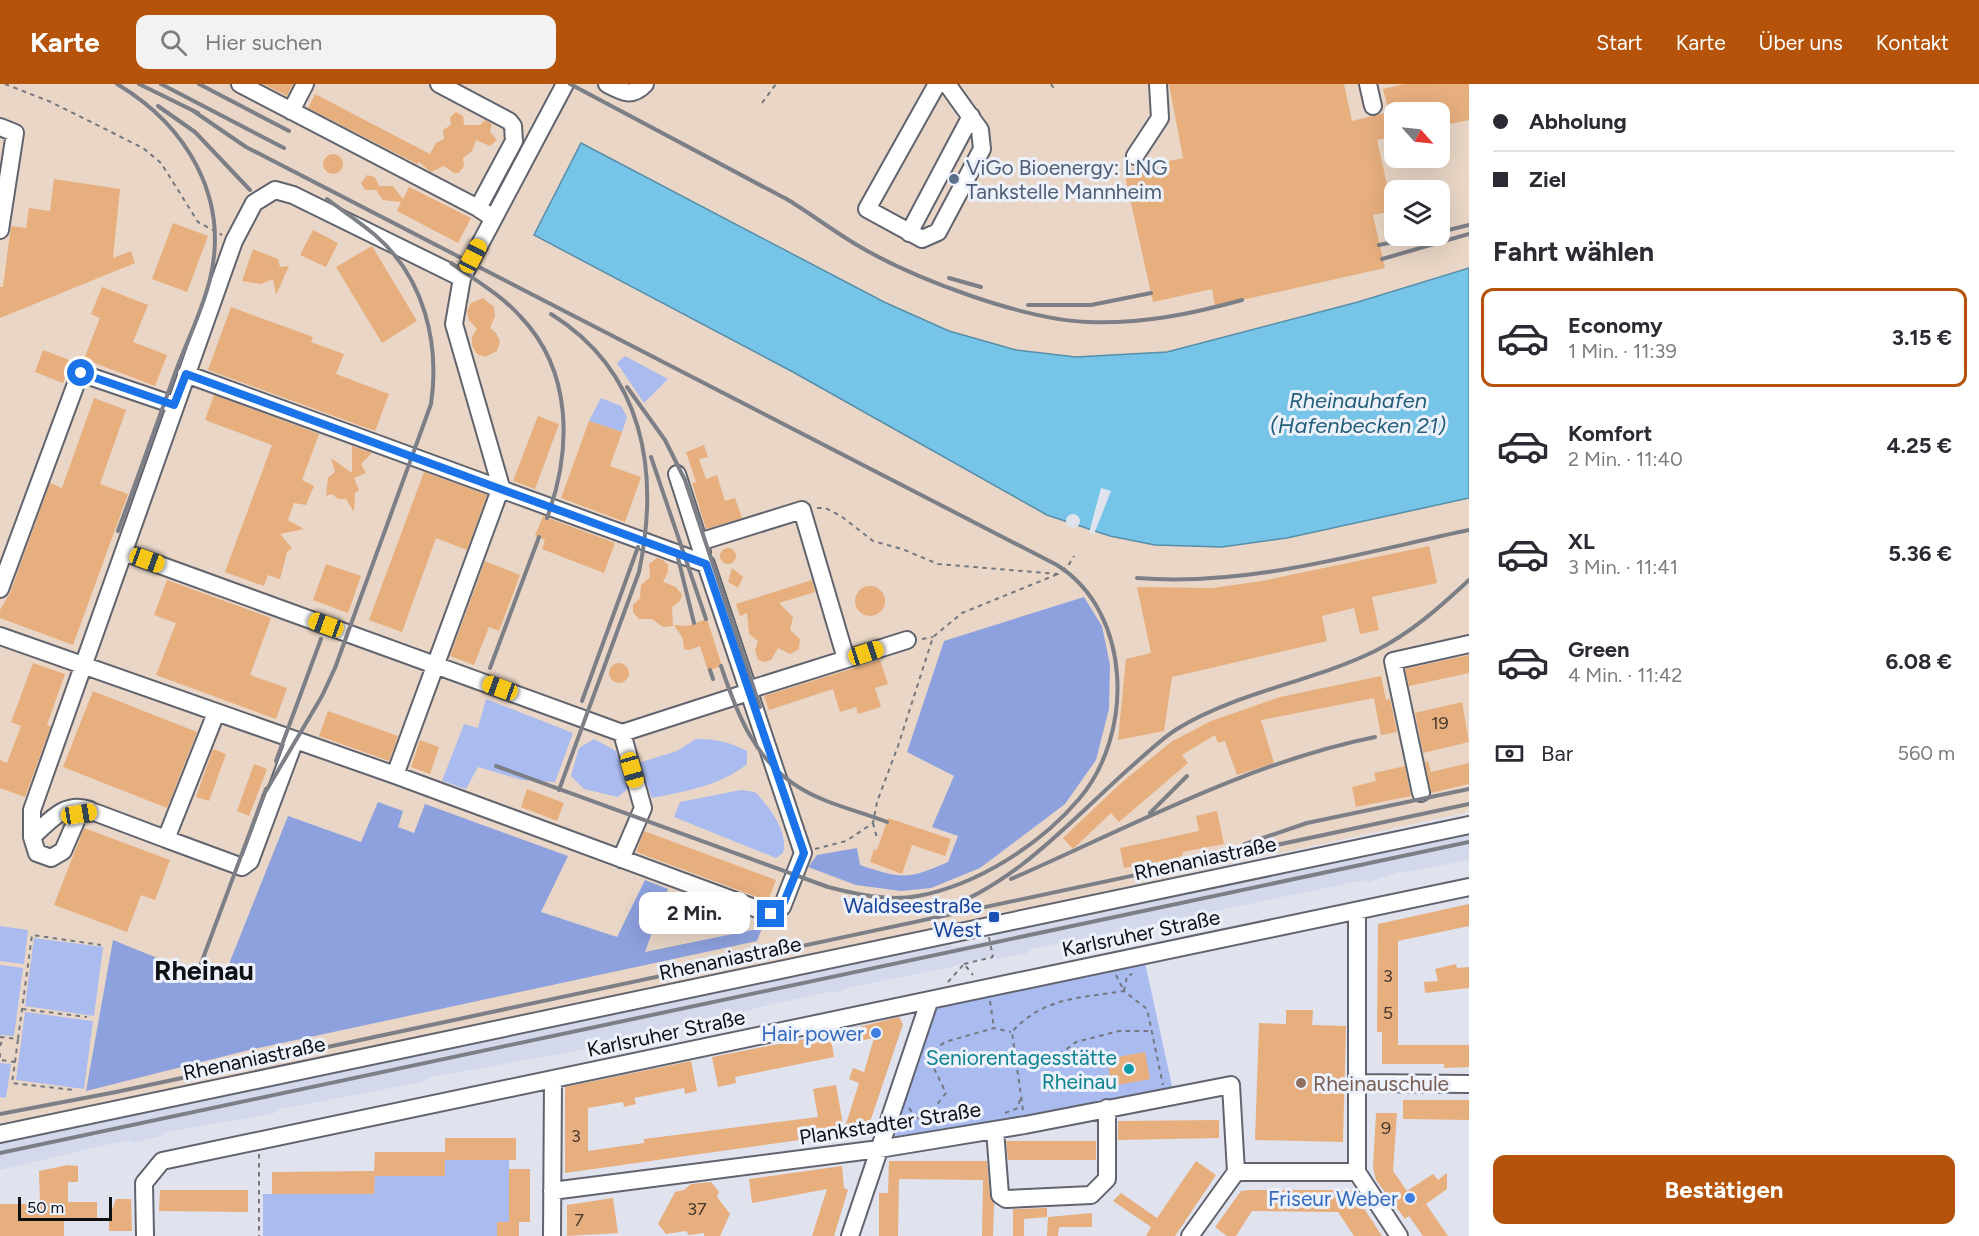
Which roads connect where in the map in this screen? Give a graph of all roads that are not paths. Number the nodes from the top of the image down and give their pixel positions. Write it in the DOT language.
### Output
graph roads {
  1 [pos="240,84"];
  2 [pos="305,84"];
  3 [pos="439,84"];
  4 [pos="565,84"];
  5 [pos="607,84"];
  6 [pos="645,84"];
  7 [pos="937,84"];
  8 [pos="947,84"];
  9 [pos="1158,84"];
  10 [pos="1368,84"];
  11 [pos="1373,106"];
  12 [pos="291,111"];
  13 [pos="971,116"];
  14 [pos="0,127"];
  15 [pos="1136,156"];
  16 [pos="478,208"];
  17 [pos="494,217"];
  18 [pos="0,230"];
  19 [pos="909,233"];
  20 [pos="462,278"];
  21 [pos="186,374"];
  22 [pos="174,405"];
  23 [pos="677,474"];
  24 [pos="501,487"];
  25 [pos="699,542"];
  26 [pos="124,552"];
  27 [pos="706,564"];
  28 [pos="0,589"];
  29 [pos="0,636"];
  30 [pos="907,640"];
  31 [pos="1469,644"];
  32 [pos="846,660"];
  33 [pos="85,664"];
  34 [pos="435,665"];
  35 [pos="748,692"];
  36 [pos="216,712"];
  37 [pos="622,733"];
  38 [pos="295,740"];
  39 [pos="395,775"];
  40 [pos="1421,793"];
  41 [pos="94,812"];
  42 [pos="1469,825"];
  43 [pos="32,837"];
  44 [pos="166,839"];
  45 [pos="621,859"];
  46 [pos="1469,887"];
  47 [pos="1357,912"];
  48 [pos="929,1002"];
  49 [pos="553,1079"];
  50 [pos="1358,1083"];
  51 [pos="1469,1084"];
  52 [pos="1107,1108"];
  53 [pos="995,1130"];
  54 [pos="0,1134"];
  55 [pos="879,1149"];
  56 [pos="1236,1172"];
  57 [pos="1357,1172"];
  58 [pos="552,1191"];
  59 [pos="145,1236"];
  60 [pos="552,1236"];
  61 [pos="850,1236"];
  62 [pos="1190,1236"];
  63 [pos="1399,1236"];
  1 -- 12 [label="street"];
  2 -- 12 [label="street"];
  3 -- 16 [label="street"];
  4 -- 17 [label="street"];
  5 -- 6 [label="street"];
  7 -- 19 [label="street"];
  8 -- 13 [label="street"];
  9 -- 15 [label="street"];
  10 -- 11 [label="street"];
  12 -- 16 [label="street"];
  13 -- 19 [label="street"];
  13 -- 19 [label="street"];
  14 -- 18 [label="street"];
  16 -- 17 [label="street"];
  17 -- 20 [label="street"];
  20 -- 21 [label="street"];
  20 -- 24 [label="street"];
  21 -- 22 [label="street"];
  21 -- 24 [label="street"];
  22 -- 26 [label="street"];
  22 -- 28 [label="street"];
  23 -- 25 [label="street"];
  24 -- 27 [label="street"];
  24 -- 34 [label="street"];
  25 -- 27 [label="street"];
  25 -- 32 [label="street"];
  26 -- 33 [label="street"];
  26 -- 34 [label="street"];
  27 -- 35 [label="street"];
  29 -- 33 [label="street"];
  30 -- 32 [label="street"];
  31 -- 40 [label="street"];
  32 -- 35 [label="street"];
  33 -- 36 [label="street"];
  33 -- 43 [label="street"];
  34 -- 37 [label="street"];
  34 -- 39 [label="street"];
  35 -- 37 [label="street"];
  35 -- 45 [label="street"];
  36 -- 38 [label="street"];
  36 -- 44 [label="street"];
  37 -- 45 [label="street"];
  38 -- 39 [label="street"];
  38 -- 44 [label="street"];
  39 -- 45 [label="street"];
  41 -- 43 [label="street"];
  41 -- 43 [label="street"];
  41 -- 44 [label="street"];
  42 -- 54 [label="street, Rhenaniastraße"];
  46 -- 47 [label="street, Karlsruher Straße"];
  47 -- 48 [label="street, Karlsruher Straße"];
  47 -- 50 [label="street"];
  48 -- 49 [label="street, Karlsruher Straße"];
  48 -- 55 [label="street"];
  49 -- 58 [label="street"];
  49 -- 59 [label="street, Karlsruher Straße"];
  50 -- 51 [label="street"];
  50 -- 57 [label="street"];
  52 -- 53 [label="street, Plankstadter Straße"];
  52 -- 53 [label="street"];
  52 -- 56 [label="street, Plankstadter Straße"];
  53 -- 55 [label="street, Plankstadter Straße"];
  55 -- 58 [label="street, Plankstadter Straße"];
  55 -- 61 [label="street"];
  56 -- 57 [label="street"];
  56 -- 62 [label="street"];
  57 -- 63 [label="street"];
  58 -- 60 [label="street"];
}
